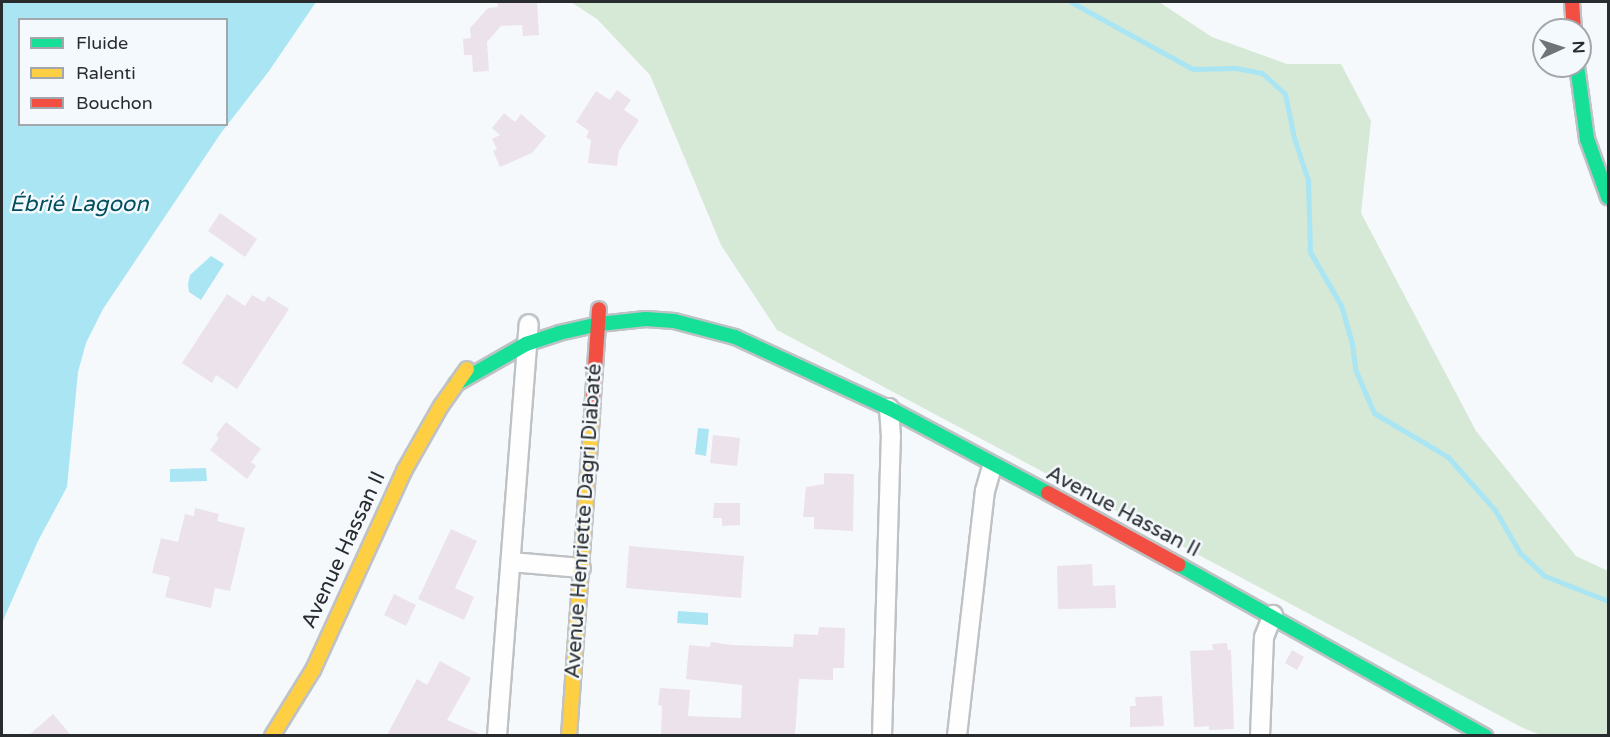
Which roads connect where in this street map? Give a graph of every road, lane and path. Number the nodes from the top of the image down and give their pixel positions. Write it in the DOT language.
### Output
graph roads {
  1 [pos="1572,2"];
  2 [pos="1573,18"];
  3 [pos="1579,78"];
  4 [pos="1608,197"];
  5 [pos="641,306"];
  6 [pos="599,307"];
  7 [pos="547,318"];
  8 [pos="529,324"];
  9 [pos="598,324"];
  10 [pos="735,337"];
  11 [pos="519,339"];
  12 [pos="488,349"];
  13 [pos="456,384"];
  14 [pos="889,408"];
  15 [pos="992,466"];
  16 [pos="511,562"];
  17 [pos="581,568"];
  18 [pos="1273,615"];
  19 [pos="272,735"];
  20 [pos="497,735"];
  21 [pos="569,735"];
  22 [pos="882,735"];
  23 [pos="957,735"];
  24 [pos="1260,735"];
  25 [pos="1485,735"];
  1 -- 2 [label="street"];
  3 -- 4 [label="street"];
  5 -- 10 [label="street, Avenue Hassan II"];
  6 -- 9 [label="street, Avenue Henriette Dagri Diabaté"];
  7 -- 8 [label="street"];
  8 -- 11 [label="street"];
  9 -- 10 [label="street, Avenue Hassan II"];
  9 -- 11 [label="street, Avenue Hassan II"];
  9 -- 17 [label="street, Avenue Henriette Dagri Diabaté"];
  10 -- 14 [label="street, Avenue Hassan II"];
  11 -- 13 [label="street, Avenue Hassan II"];
  11 -- 16 [label="street"];
  12 -- 13 [label="street, Avenue Hassan II"];
  13 -- 19 [label="street, Avenue Hassan II"];
  14 -- 15 [label="street, Avenue Hassan II"];
  14 -- 22 [label="street"];
  15 -- 18 [label="street, Avenue Hassan II"];
  15 -- 23 [label="street"];
  16 -- 17 [label="street"];
  16 -- 20 [label="street"];
  17 -- 21 [label="street, Avenue Henriette Dagri Diabaté"];
  18 -- 24 [label="street"];
  18 -- 25 [label="street, Avenue Hassan II"];
}
